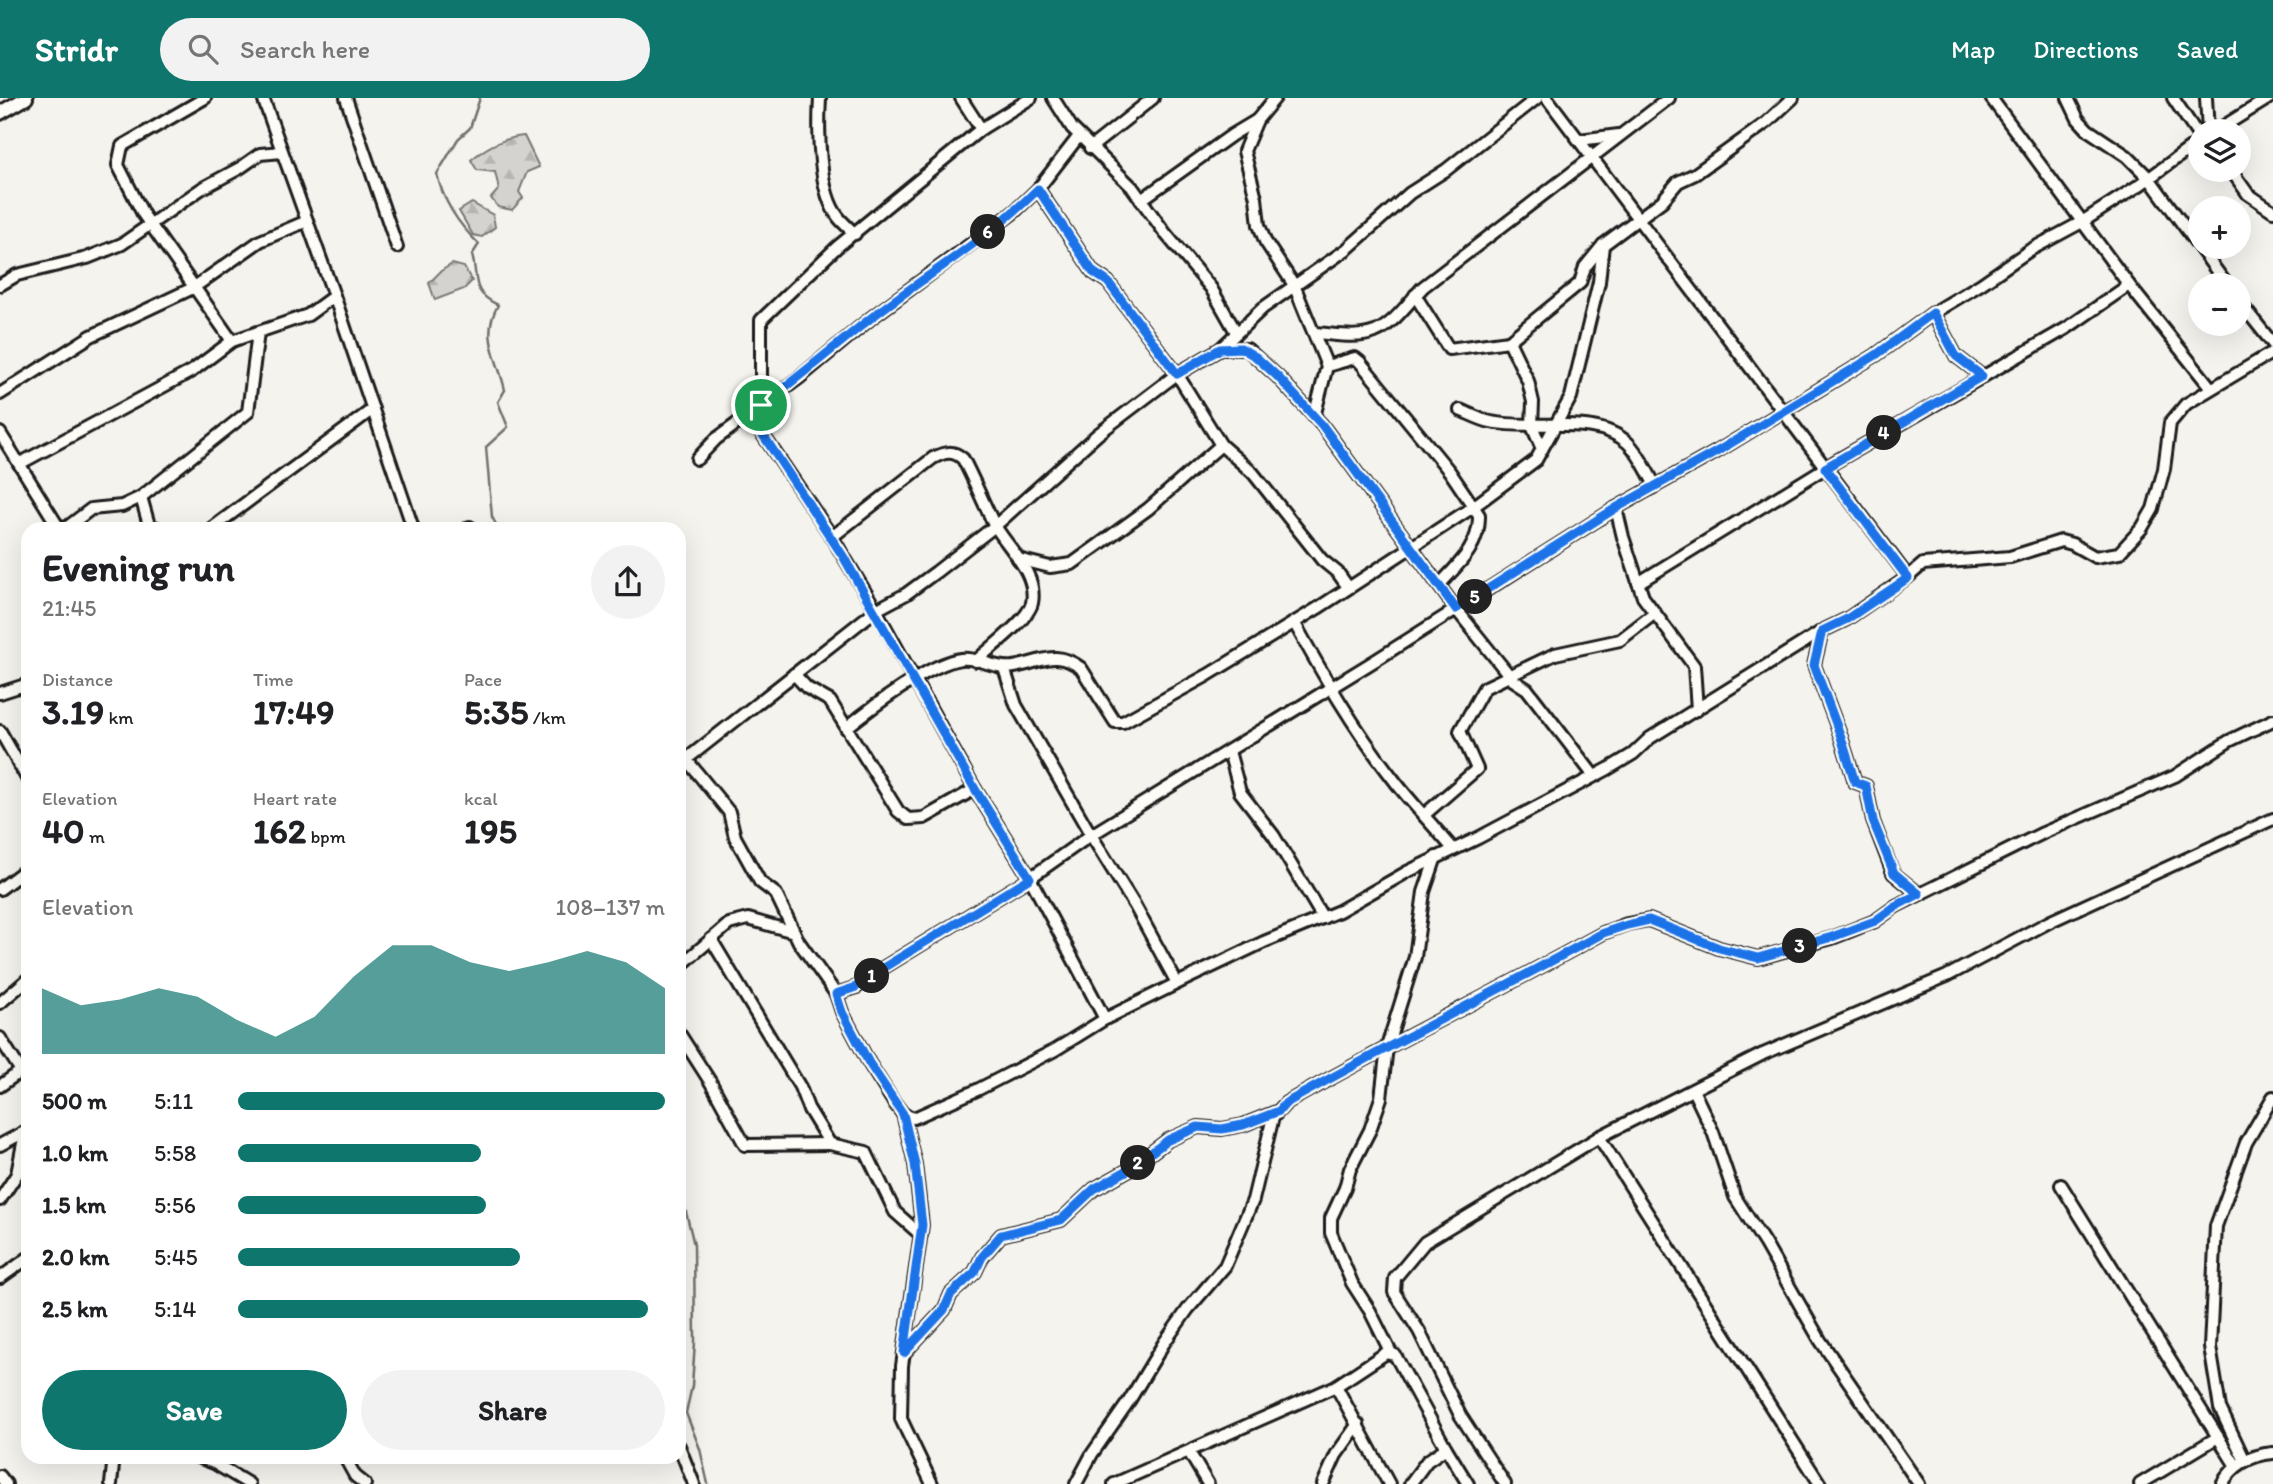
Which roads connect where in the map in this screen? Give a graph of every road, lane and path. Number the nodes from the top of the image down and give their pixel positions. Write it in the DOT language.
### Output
graph roads {
  1 [pos="26,98"];
  2 [pos="205,98"];
  3 [pos="263,98"];
  4 [pos="346,98"];
  5 [pos="820,98"];
  6 [pos="961,98"];
  7 [pos="1031,98"];
  8 [pos="1054,98"];
  9 [pos="1153,98"];
  10 [pos="1275,98"];
  11 [pos="1537,98"];
  12 [pos="1547,98"];
  13 [pos="1668,98"];
  14 [pos="1793,98"];
  15 [pos="1991,98"];
  16 [pos="2068,98"];
  17 [pos="2174,98"];
  18 [pos="2206,98"];
  19 [pos="2269,98"];
  20 [pos="0,113"];
  21 [pos="2207,119"];
  22 [pos="2235,119"];
  23 [pos="1257,120"];
  24 [pos="2188,120"];
  25 [pos="981,129"];
  26 [pos="1619,135"];
  27 [pos="1079,136"];
  28 [pos="1579,140"];
  29 [pos="1090,148"];
  30 [pos="2188,148"];
  31 [pos="282,152"];
  32 [pos="1591,157"];
  33 [pos="2149,178"];
  34 [pos="2240,182"];
  35 [pos="1038,189"];
  36 [pos="1141,200"];
  37 [pos="2273,211"];
  38 [pos="1639,219"];
  39 [pos="307,221"];
  40 [pos="2082,222"];
  41 [pos="151,225"];
  42 [pos="855,234"];
  43 [pos="1603,245"];
  44 [pos="397,247"];
  45 [pos="2218,273"];
  46 [pos="0,285"];
  47 [pos="1294,285"];
  48 [pos="2129,285"];
  49 [pos="194,288"];
  50 [pos="1415,295"];
  51 [pos="334,296"];
  52 [pos="1933,313"];
  53 [pos="2251,316"];
  54 [pos="258,332"];
  55 [pos="1236,332"];
  56 [pos="1315,334"];
  57 [pos="232,341"];
  58 [pos="1509,341"];
  59 [pos="2273,344"];
  60 [pos="1220,349"];
  61 [pos="2273,352"];
  62 [pos="1326,366"];
  63 [pos="1177,374"];
  64 [pos="1982,376"];
  65 [pos="2211,388"];
  66 [pos="0,394"];
  67 [pos="761,405"];
  68 [pos="373,409"];
  69 [pos="1460,410"];
  70 [pos="1784,412"];
  71 [pos="1314,416"];
  72 [pos="1532,426"];
  73 [pos="1555,426"];
  74 [pos="0,433"];
  75 [pos="1221,445"];
  76 [pos="1542,449"];
  77 [pos="697,459"];
  78 [pos="19,464"];
  79 [pos="1825,468"];
  80 [pos="1655,485"];
  81 [pos="141,496"];
  82 [pos="1473,507"];
  83 [pos="1616,508"];
  84 [pos="55,522"];
  85 [pos="74,522"];
  86 [pos="148,522"];
  87 [pos="220,522"];
  88 [pos="411,522"];
  89 [pos="995,526"];
  90 [pos="832,537"];
  91 [pos="1410,547"];
  92 [pos="1018,559"];
  93 [pos="1908,578"];
  94 [pos="1638,583"];
  95 [pos="1439,585"];
  96 [pos="1348,587"];
  97 [pos="1456,609"];
  98 [pos="876,610"];
  99 [pos="1656,613"];
  100 [pos="1294,622"];
  101 [pos="1822,631"];
  102 [pos="976,661"];
  103 [pos="1004,668"];
  104 [pos="794,674"];
  105 [pos="1509,675"];
  106 [pos="914,681"];
  107 [pos="21,686"];
  108 [pos="1331,688"];
  109 [pos="0,693"];
  110 [pos="1697,710"];
  111 [pos="2273,720"];
  112 [pos="846,728"];
  113 [pos="0,731"];
  114 [pos="1230,751"];
  115 [pos="686,759"];
  116 [pos="686,766"];
  117 [pos="21,768"];
  118 [pos="1594,776"];
  119 [pos="975,789"];
  120 [pos="1424,815"];
  121 [pos="2273,819"];
  122 [pos="1091,835"];
  123 [pos="1453,849"];
  124 [pos="1436,857"];
  125 [pos="21,873"];
  126 [pos="1030,878"];
  127 [pos="0,889"];
  128 [pos="1919,894"];
  129 [pos="1323,918"];
  130 [pos="794,932"];
  131 [pos="711,939"];
  132 [pos="686,961"];
  133 [pos="1177,983"];
  134 [pos="21,985"];
  135 [pos="836,994"];
  136 [pos="0,1003"];
  137 [pos="1105,1019"];
  138 [pos="0,1038"];
  139 [pos="686,1044"];
  140 [pos="1387,1046"];
  141 [pos="21,1063"];
  142 [pos="21,1071"];
  143 [pos="0,1086"];
  144 [pos="1693,1090"];
  145 [pos="2273,1097"];
  146 [pos="1279,1111"];
  147 [pos="903,1114"];
  148 [pos="21,1134"];
  149 [pos="1599,1137"];
  150 [pos="0,1144"];
  151 [pos="830,1144"];
  152 [pos="21,1157"];
  153 [pos="2062,1185"];
  154 [pos="0,1200"];
  155 [pos="921,1235"];
  156 [pos="21,1263"];
  157 [pos="0,1279"];
  158 [pos="904,1353"];
  159 [pos="1391,1353"];
  160 [pos="1336,1386"];
  161 [pos="1358,1424"];
  162 [pos="2218,1437"];
  163 [pos="1446,1448"];
  164 [pos="1189,1452"];
  165 [pos="2273,1453"];
  166 [pos="2241,1463"];
  167 [pos="113,1464"];
  168 [pos="216,1464"];
  169 [pos="348,1464"];
  170 [pos="686,1464"];
  171 [pos="0,1476"];
  172 [pos="6,1484"];
  173 [pos="111,1484"];
  174 [pos="249,1484"];
  175 [pos="365,1484"];
  176 [pos="694,1484"];
  177 [pos="932,1484"];
  178 [pos="1076,1484"];
  179 [pos="1114,1484"];
  180 [pos="1208,1484"];
  181 [pos="1324,1484"];
  182 [pos="1389,1484"];
  183 [pos="1410,1484"];
  184 [pos="1468,1484"];
  185 [pos="1505,1484"];
  186 [pos="1820,1484"];
  187 [pos="1919,1484"];
  188 [pos="2141,1484"];
  189 [pos="2222,1484"];
  1 -- 20 [label="street"];
  2 -- 41 [label="street"];
  3 -- 31 [label="street"];
  4 -- 44 [label="street"];
  5 -- 42 [label="street"];
  6 -- 25 [label="street"];
  7 -- 25 [label="street"];
  8 -- 27 [label="street"];
  9 -- 29 [label="street"];
  10 -- 23 [label="street"];
  11 -- 47 [label="street"];
  12 -- 28 [label="street"];
  13 -- 26 [label="street"];
  14 -- 38 [label="street"];
  15 -- 40 [label="street"];
  16 -- 33 [label="street"];
  17 -- 24 [label="street"];
  18 -- 21 [label="street"];
  19 -- 22 [label="street"];
  23 -- 36 [label="street"];
  23 -- 47 [label="street"];
  25 -- 42 [label="street"];
  26 -- 28 [label="street"];
  26 -- 32 [label="street"];
  27 -- 29 [label="street"];
  27 -- 35 [label="street"];
  28 -- 32 [label="street"];
  29 -- 36 [label="street"];
  30 -- 33 [label="street"];
  31 -- 39 [label="street"];
  31 -- 41 [label="street"];
  32 -- 38 [label="street"];
  32 -- 50 [label="street"];
  33 -- 40 [label="street"];
  33 -- 45 [label="street"];
  34 -- 37 [label="street"];
  35 -- 63 [label="street"];
  35 -- 67 [label="street"];
  36 -- 55 [label="street"];
  38 -- 43 [label="street"];
  38 -- 70 [label="street"];
  39 -- 49 [label="street"];
  39 -- 51 [label="street"];
  40 -- 48 [label="street"];
  40 -- 52 [label="street"];
  41 -- 46 [label="street"];
  41 -- 49 [label="street"];
  42 -- 67 [label="street"];
  43 -- 58 [label="street"];
  43 -- 73 [label="street"];
  47 -- 55 [label="street"];
  47 -- 56 [label="street"];
  48 -- 64 [label="street"];
  48 -- 65 [label="street"];
  49 -- 57 [label="street"];
  49 -- 66 [label="street"];
  50 -- 56 [label="street"];
  50 -- 58 [label="street"];
  51 -- 54 [label="street"];
  51 -- 68 [label="street"];
  52 -- 64 [label="street"];
  52 -- 70 [label="street"];
  53 -- 59 [label="street"];
  54 -- 57 [label="street"];
  54 -- 81 [label="street"];
  55 -- 60 [label="street"];
  56 -- 62 [label="street"];
  57 -- 78 [label="street"];
  58 -- 72 [label="street"];
  60 -- 63 [label="street"];
  60 -- 71 [label="street"];
  61 -- 65 [label="street"];
  62 -- 71 [label="street"];
  62 -- 82 [label="street"];
  63 -- 75 [label="street"];
  63 -- 89 [label="street"];
  64 -- 79 [label="street"];
  65 -- 93 [label="street"];
  67 -- 77 [label="street"];
  67 -- 90 [label="street"];
  68 -- 87 [label="street"];
  68 -- 88 [label="street"];
  69 -- 72 [label="street"];
  70 -- 79 [label="street"];
  70 -- 80 [label="street"];
  71 -- 91 [label="street"];
  72 -- 73 [label="street"];
  72 -- 76 [label="street"];
  73 -- 76 [label="street"];
  73 -- 80 [label="street"];
  74 -- 78 [label="street"];
  75 -- 92 [label="street"];
  75 -- 96 [label="street"];
  76 -- 82 [label="street"];
  78 -- 84 [label="street"];
  79 -- 93 [label="street"];
  79 -- 94 [label="street"];
  80 -- 83 [label="street"];
  81 -- 85 [label="street"];
  81 -- 86 [label="street"];
  82 -- 91 [label="street"];
  82 -- 95 [label="street"];
  83 -- 94 [label="street"];
  83 -- 97 [label="street"];
  89 -- 90 [label="street"];
  89 -- 92 [label="street"];
  89 -- 98 [label="street"];
  90 -- 98 [label="street"];
  91 -- 95 [label="street"];
  91 -- 96 [label="street"];
  92 -- 102 [label="street"];
  93 -- 101 [label="street"];
  94 -- 99 [label="street"];
  95 -- 97 [label="street"];
  96 -- 100 [label="street"];
  97 -- 105 [label="street"];
  97 -- 108 [label="street"];
  98 -- 104 [label="street"];
  98 -- 106 [label="street"];
  99 -- 105 [label="street"];
  99 -- 110 [label="street"];
  100 -- 103 [label="street"];
  100 -- 108 [label="street"];
  101 -- 110 [label="street"];
  101 -- 128 [label="street"];
  102 -- 103 [label="street"];
  102 -- 106 [label="street"];
  103 -- 122 [label="street"];
  104 -- 112 [label="street"];
  104 -- 115 [label="street"];
  105 -- 118 [label="street"];
  105 -- 120 [label="street"];
  106 -- 112 [label="street"];
  106 -- 119 [label="street"];
  107 -- 109 [label="street"];
  108 -- 114 [label="street"];
  108 -- 120 [label="street"];
  110 -- 118 [label="street"];
  111 -- 128 [label="street"];
  112 -- 119 [label="street"];
  113 -- 117 [label="street"];
  114 -- 122 [label="street"];
  114 -- 129 [label="street"];
  116 -- 130 [label="street"];
  118 -- 123 [label="street"];
  119 -- 126 [label="street"];
  120 -- 123 [label="street"];
  121 -- 144 [label="street"];
  122 -- 126 [label="street"];
  122 -- 133 [label="street"];
  123 -- 124 [label="street"];
  124 -- 129 [label="street"];
  124 -- 140 [label="street"];
  125 -- 127 [label="street"];
  126 -- 135 [label="street"];
  126 -- 137 [label="street"];
  128 -- 140 [label="street"];
  129 -- 133 [label="street"];
  130 -- 131 [label="street"];
  130 -- 135 [label="street"];
  131 -- 132 [label="street"];
  131 -- 151 [label="street"];
  133 -- 137 [label="street"];
  134 -- 136 [label="street"];
  135 -- 147 [label="street"];
  137 -- 147 [label="street"];
  138 -- 141 [label="street"];
  139 -- 151 [label="street"];
  140 -- 146 [label="street"];
  140 -- 159 [label="street"];
  142 -- 143 [label="street"];
  144 -- 149 [label="street"];
  144 -- 187 [label="street"];
  145 -- 166 [label="street"];
  146 -- 158 [label="street"];
  146 -- 178 [label="street"];
  147 -- 155 [label="street"];
  148 -- 150 [label="street"];
  149 -- 185 [label="street"];
  149 -- 186 [label="street"];
  151 -- 155 [label="street"];
  152 -- 154 [label="street"];
  153 -- 162 [label="street"];
  155 -- 158 [label="street"];
  156 -- 157 [label="street"];
  158 -- 177 [label="street"];
  159 -- 160 [label="street"];
  159 -- 163 [label="street"];
  160 -- 161 [label="street"];
  160 -- 164 [label="street"];
  161 -- 181 [label="street"];
  161 -- 182 [label="street"];
  162 -- 166 [label="street"];
  162 -- 188 [label="street"];
  163 -- 183 [label="street"];
  163 -- 184 [label="street"];
  164 -- 179 [label="street"];
  164 -- 180 [label="street"];
  165 -- 166 [label="street"];
  166 -- 189 [label="street"];
  167 -- 173 [label="street"];
  168 -- 174 [label="street"];
  169 -- 175 [label="street"];
  170 -- 176 [label="street"];
  171 -- 172 [label="street"];
}
